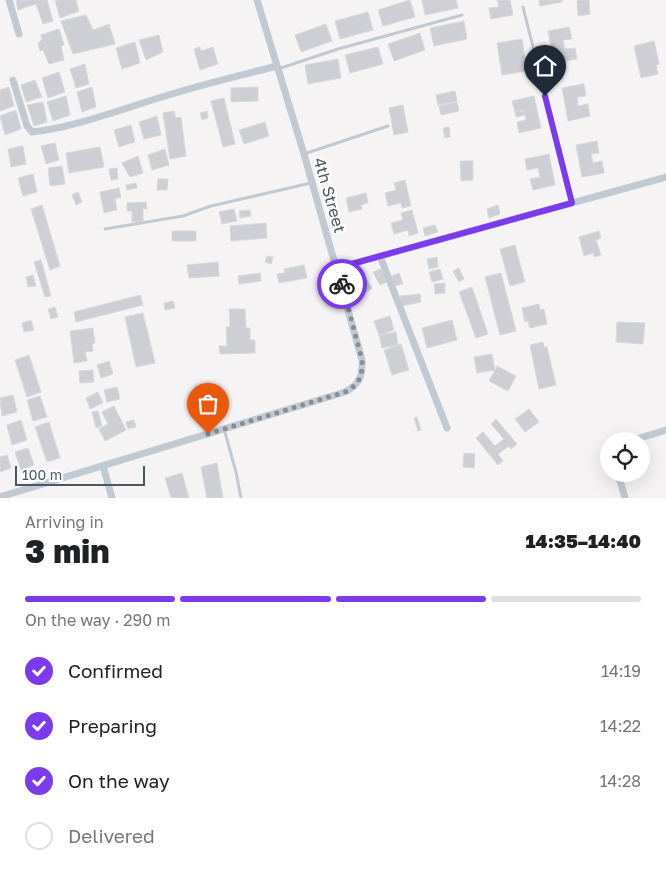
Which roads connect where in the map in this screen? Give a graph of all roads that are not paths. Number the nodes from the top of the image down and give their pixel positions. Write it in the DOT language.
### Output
graph roads {
  1 [pos="9,0"];
  2 [pos="257,0"];
  3 [pos="523,7"];
  4 [pos="462,15"];
  5 [pos="19,34"];
  6 [pos="277,67"];
  7 [pos="14,80"];
  8 [pos="388,126"];
  9 [pos="304,154"];
  10 [pos="666,177"];
  11 [pos="312,183"];
  12 [pos="572,203"];
  13 [pos="105,229"];
  14 [pos="380,256"];
  15 [pos="337,268"];
  16 [pos="447,428"];
  17 [pos="224,429"];
  18 [pos="666,430"];
  19 [pos="650,435"];
  20 [pos="103,466"];
  21 [pos="620,482"];
  22 [pos="0,498"];
  23 [pos="112,498"];
  24 [pos="241,498"];
  25 [pos="625,498"];
  1 -- 5 [label="street"];
  2 -- 6 [label="street, 4th Street"];
  3 -- 12 [label="lane"];
  4 -- 6 [label="lane"];
  6 -- 7 [label="street"];
  6 -- 9 [label="street, 4th Street"];
  8 -- 9 [label="lane"];
  9 -- 11 [label="street, 4th Street"];
  10 -- 12 [label="street"];
  11 -- 13 [label="lane"];
  11 -- 15 [label="street, 4th Street"];
  12 -- 14 [label="street"];
  14 -- 15 [label="street"];
  14 -- 16 [label="street"];
  15 -- 17 [label="street, 4th Street"];
  17 -- 20 [label="street, 4th Street"];
  17 -- 24 [label="lane"];
  18 -- 19 [label="street"];
  20 -- 22 [label="street, 4th Street"];
  20 -- 23 [label="street"];
  21 -- 25 [label="street"];
}
